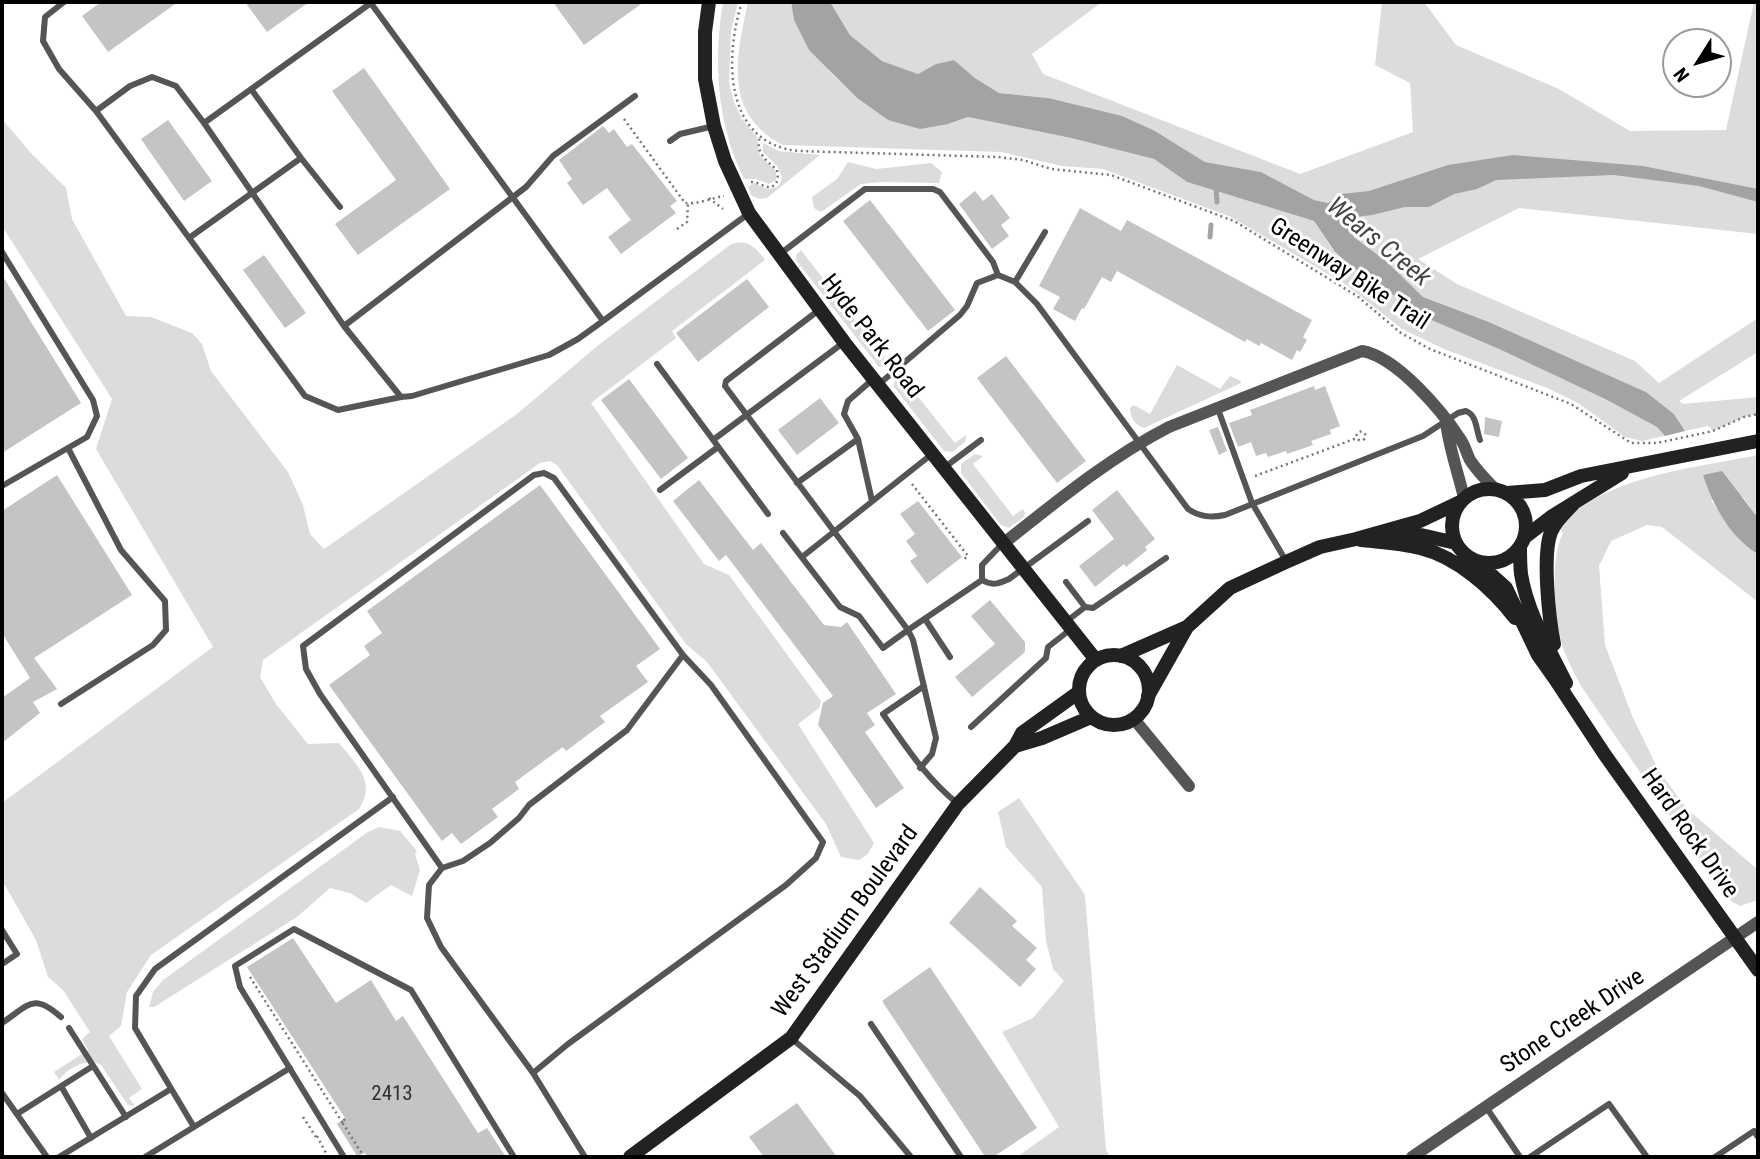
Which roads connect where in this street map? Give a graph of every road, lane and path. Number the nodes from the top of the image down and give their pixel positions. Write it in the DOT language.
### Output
graph roads {
  1 [pos="64,2"];
  2 [pos="709,2"];
  3 [pos="742,2"];
  4 [pos="370,3"];
  5 [pos="251,89"];
  6 [pos="635,96"];
  7 [pos="616,109"];
  8 [pos="96,111"];
  9 [pos="204,123"];
  10 [pos="714,126"];
  11 [pos="760,136"];
  12 [pos="670,141"];
  13 [pos="301,158"];
  14 [pos="736,190"];
  15 [pos="253,194"];
  16 [pos="513,197"];
  17 [pos="709,198"];
  18 [pos="688,203"];
  19 [pos="340,207"];
  20 [pos="723,209"];
  21 [pos="749,213"];
  22 [pos="677,229"];
  23 [pos="1045,232"];
  24 [pos="188,238"];
  25 [pos="2,252"];
  26 [pos="779,255"];
  27 [pos="998,275"];
  28 [pos="1015,282"];
  29 [pos="819,310"];
  30 [pos="603,321"];
  31 [pos="344,326"];
  32 [pos="844,342"];
  33 [pos="657,364"];
  34 [pos="876,382"];
  35 [pos="401,397"];
  36 [pos="1218,407"];
  37 [pos="1758,414"];
  38 [pos="746,415"];
  39 [pos="1446,422"];
  40 [pos="1357,438"];
  41 [pos="858,439"];
  42 [pos="713,440"];
  43 [pos="981,440"];
  44 [pos="1480,440"];
  45 [pos="1758,441"];
  46 [pos="1139,442"];
  47 [pos="718,447"];
  48 [pos="68,448"];
  49 [pos="934,453"];
  50 [pos="1636,466"];
  51 [pos="945,467"];
  52 [pos="905,475"];
  53 [pos="1244,480"];
  54 [pos="797,483"];
  55 [pos="2,485"];
  56 [pos="660,491"];
  57 [pos="1501,491"];
  58 [pos="1462,500"];
  59 [pos="872,501"];
  60 [pos="1576,502"];
  61 [pos="1252,503"];
  62 [pos="768,514"];
  63 [pos="1088,521"];
  64 [pos="833,532"];
  65 [pos="783,533"];
  66 [pos="1356,540"];
  67 [pos="1522,542"];
  68 [pos="1004,543"];
  69 [pos="1456,543"];
  70 [pos="802,557"];
  71 [pos="1166,558"];
  72 [pos="963,560"];
  73 [pos="1476,561"];
  74 [pos="1286,562"];
  75 [pos="1024,569"];
  76 [pos="982,580"];
  77 [pos="1066,582"];
  78 [pos="1085,607"];
  79 [pos="925,619"];
  80 [pos="1068,625"];
  81 [pos="1187,627"];
  82 [pos="908,630"];
  83 [pos="683,655"];
  84 [pos="1538,655"];
  85 [pos="1121,656"];
  86 [pos="950,657"];
  87 [pos="1096,660"];
  88 [pos="1558,666"];
  89 [pos="924,686"];
  90 [pos="1079,692"];
  91 [pos="1148,696"];
  92 [pos="61,704"];
  93 [pos="1091,717"];
  94 [pos="1134,719"];
  95 [pos="1585,723"];
  96 [pos="971,727"];
  97 [pos="1015,746"];
  98 [pos="920,768"];
  99 [pos="1189,786"];
  100 [pos="393,797"];
  101 [pos="958,804"];
  102 [pos="442,868"];
  103 [pos="1758,922"];
  104 [pos="2,930"];
  105 [pos="1735,938"];
  106 [pos="240,962"];
  107 [pos="2,964"];
  108 [pos="1758,970"];
  109 [pos="61,1017"];
  110 [pos="2,1023"];
  111 [pos="871,1024"];
  112 [pos="69,1028"];
  113 [pos="791,1038"];
  114 [pos="93,1066"];
  115 [pos="290,1068"];
  116 [pos="533,1073"];
  117 [pos="61,1086"];
  118 [pos="171,1089"];
  119 [pos="2,1093"];
  120 [pos="1486,1107"];
  121 [pos="17,1114"];
  122 [pos="126,1117"];
  123 [pos="303,1117"];
  124 [pos="194,1127"];
  125 [pos="316,1137"];
  126 [pos="1758,1137"];
  127 [pos="91,1138"];
  128 [pos="47,1157"];
  129 [pos="59,1157"];
  130 [pos="145,1157"];
  131 [pos="344,1157"];
  132 [pos="363,1157"];
  133 [pos="514,1157"];
  134 [pos="585,1157"];
  135 [pos="630,1157"];
  136 [pos="911,1157"];
  137 [pos="961,1157"];
  138 [pos="1412,1157"];
  139 [pos="1520,1157"];
  140 [pos="1530,1157"];
  141 [pos="1647,1157"];
  142 [pos="1715,1157"];
  1 -- 8 [label="lane"];
  2 -- 10 [label="main road, Hyde Park Road"];
  3 -- 11 [label="path"];
  4 -- 5 [label="lane"];
  4 -- 16 [label="lane"];
  5 -- 9 [label="lane"];
  5 -- 13 [label="lane"];
  6 -- 7 [label="lane"];
  7 -- 16 [label="lane"];
  7 -- 18 [label="path"];
  8 -- 9 [label="lane"];
  8 -- 24 [label="lane"];
  9 -- 15 [label="lane"];
  10 -- 12 [label="lane"];
  10 -- 14 [label="main road, Hyde Park Road"];
  11 -- 14 [label="path"];
  11 -- 37 [label="path, Greenway Bike Trail"];
  13 -- 15 [label="lane"];
  13 -- 19 [label="lane"];
  14 -- 17 [label="path"];
  14 -- 21 [label="main road, Hyde Park Road"];
  15 -- 24 [label="lane"];
  15 -- 31 [label="lane"];
  16 -- 30 [label="lane"];
  16 -- 31 [label="lane"];
  17 -- 18 [label="path"];
  17 -- 20 [label="path"];
  18 -- 22 [label="path"];
  21 -- 26 [label="main road, Hyde Park Road"];
  21 -- 30 [label="lane"];
  23 -- 28 [label="lane"];
  24 -- 35 [label="lane"];
  25 -- 48 [label="lane"];
  26 -- 27 [label="lane"];
  26 -- 29 [label="main road, Hyde Park Road"];
  27 -- 28 [label="lane"];
  27 -- 34 [label="lane"];
  28 -- 46 [label="lane"];
  29 -- 32 [label="main road, Hyde Park Road"];
  29 -- 38 [label="lane"];
  30 -- 35 [label="lane"];
  31 -- 35 [label="lane"];
  32 -- 34 [label="main road, Hyde Park Road"];
  32 -- 38 [label="lane"];
  33 -- 42 [label="lane"];
  34 -- 41 [label="lane"];
  34 -- 49 [label="main road, Hyde Park Road"];
  36 -- 39 [label="street"];
  36 -- 46 [label="street"];
  36 -- 53 [label="lane"];
  38 -- 42 [label="lane"];
  38 -- 54 [label="lane"];
  39 -- 44 [label="lane"];
  39 -- 57 [label="street"];
  39 -- 58 [label="street"];
  39 -- 61 [label="lane"];
  40 -- 53 [label="path"];
  41 -- 54 [label="lane"];
  41 -- 59 [label="lane"];
  42 -- 47 [label="lane"];
  43 -- 51 [label="lane"];
  45 -- 50 [label="main road"];
  46 -- 61 [label="lane"];
  46 -- 68 [label="street"];
  47 -- 56 [label="lane"];
  47 -- 62 [label="lane"];
  48 -- 55 [label="lane"];
  48 -- 92 [label="lane"];
  49 -- 51 [label="main road, Hyde Park Road"];
  49 -- 52 [label="lane"];
  50 -- 57 [label="main road"];
  50 -- 60 [label="main road"];
  51 -- 68 [label="main road, Hyde Park Road"];
  52 -- 59 [label="lane"];
  52 -- 72 [label="path"];
  53 -- 61 [label="lane"];
  54 -- 64 [label="lane"];
  57 -- 58 [label="main road"];
  57 -- 67 [label="main road"];
  58 -- 66 [label="main road"];
  58 -- 69 [label="main road"];
  59 -- 64 [label="lane"];
  60 -- 67 [label="main road"];
  60 -- 88 [label="main road"];
  61 -- 74 [label="lane"];
  63 -- 75 [label="lane"];
  64 -- 70 [label="lane"];
  64 -- 82 [label="lane"];
  65 -- 70 [label="lane"];
  66 -- 69 [label="main road"];
  66 -- 74 [label="main road"];
  66 -- 84 [label="main road"];
  67 -- 73 [label="main road"];
  67 -- 88 [label="main road, Hard Rock Drive"];
  68 -- 75 [label="main road, Hyde Park Road"];
  68 -- 76 [label="lane"];
  69 -- 73 [label="main road"];
  70 -- 82 [label="lane"];
  71 -- 78 [label="lane"];
  73 -- 84 [label="main road, Hard Rock Drive"];
  74 -- 81 [label="main road"];
  75 -- 76 [label="lane"];
  75 -- 80 [label="main road, Hyde Park Road"];
  76 -- 79 [label="lane"];
  77 -- 78 [label="lane"];
  78 -- 80 [label="lane"];
  79 -- 82 [label="lane"];
  79 -- 86 [label="lane"];
  80 -- 87 [label="main road, Hyde Park Road"];
  80 -- 96 [label="lane"];
  81 -- 85 [label="main road"];
  81 -- 91 [label="main road"];
  82 -- 89 [label="lane"];
  83 -- 100 [label="lane"];
  83 -- 102 [label="lane"];
  83 -- 116 [label="lane"];
  84 -- 95 [label="main road, Hard Rock Drive"];
  85 -- 87 [label="main road"];
  85 -- 91 [label="main road"];
  87 -- 90 [label="main road"];
  88 -- 95 [label="main road, Hard Rock Drive"];
  89 -- 98 [label="lane"];
  89 -- 98 [label="lane"];
  90 -- 93 [label="main road"];
  90 -- 97 [label="main road, West Stadium Boulevard"];
  91 -- 94 [label="main road"];
  93 -- 94 [label="main road"];
  93 -- 97 [label="main road, West Stadium Boulevard"];
  94 -- 99 [label="street"];
  95 -- 105 [label="main road, Hard Rock Drive"];
  97 -- 101 [label="main road, West Stadium Boulevard"];
  98 -- 101 [label="lane"];
  100 -- 102 [label="lane"];
  100 -- 118 [label="lane"];
  101 -- 113 [label="main road, West Stadium Boulevard"];
  102 -- 116 [label="lane"];
  103 -- 105 [label="street, Stone Creek Drive"];
  104 -- 107 [label="lane"];
  105 -- 108 [label="main road, Hard Rock Drive"];
  105 -- 120 [label="street, Stone Creek Drive"];
  106 -- 115 [label="lane"];
  106 -- 132 [label="path"];
  106 -- 133 [label="lane"];
  109 -- 110 [label="lane"];
  111 -- 137 [label="lane"];
  112 -- 114 [label="lane"];
  113 -- 135 [label="main road, West Stadium Boulevard"];
  113 -- 136 [label="lane"];
  114 -- 117 [label="lane"];
  114 -- 122 [label="lane"];
  115 -- 124 [label="lane"];
  115 -- 131 [label="lane"];
  116 -- 134 [label="lane"];
  117 -- 121 [label="lane"];
  117 -- 127 [label="lane"];
  118 -- 122 [label="lane"];
  118 -- 124 [label="lane"];
  119 -- 121 [label="lane"];
  120 -- 138 [label="street, Stone Creek Drive"];
  120 -- 139 [label="lane"];
  121 -- 128 [label="lane"];
  122 -- 127 [label="lane"];
  123 -- 125 [label="path"];
  124 -- 130 [label="lane"];
  126 -- 142 [label="lane"];
  127 -- 129 [label="lane"];
  140 -- 141 [label="lane"];
}
